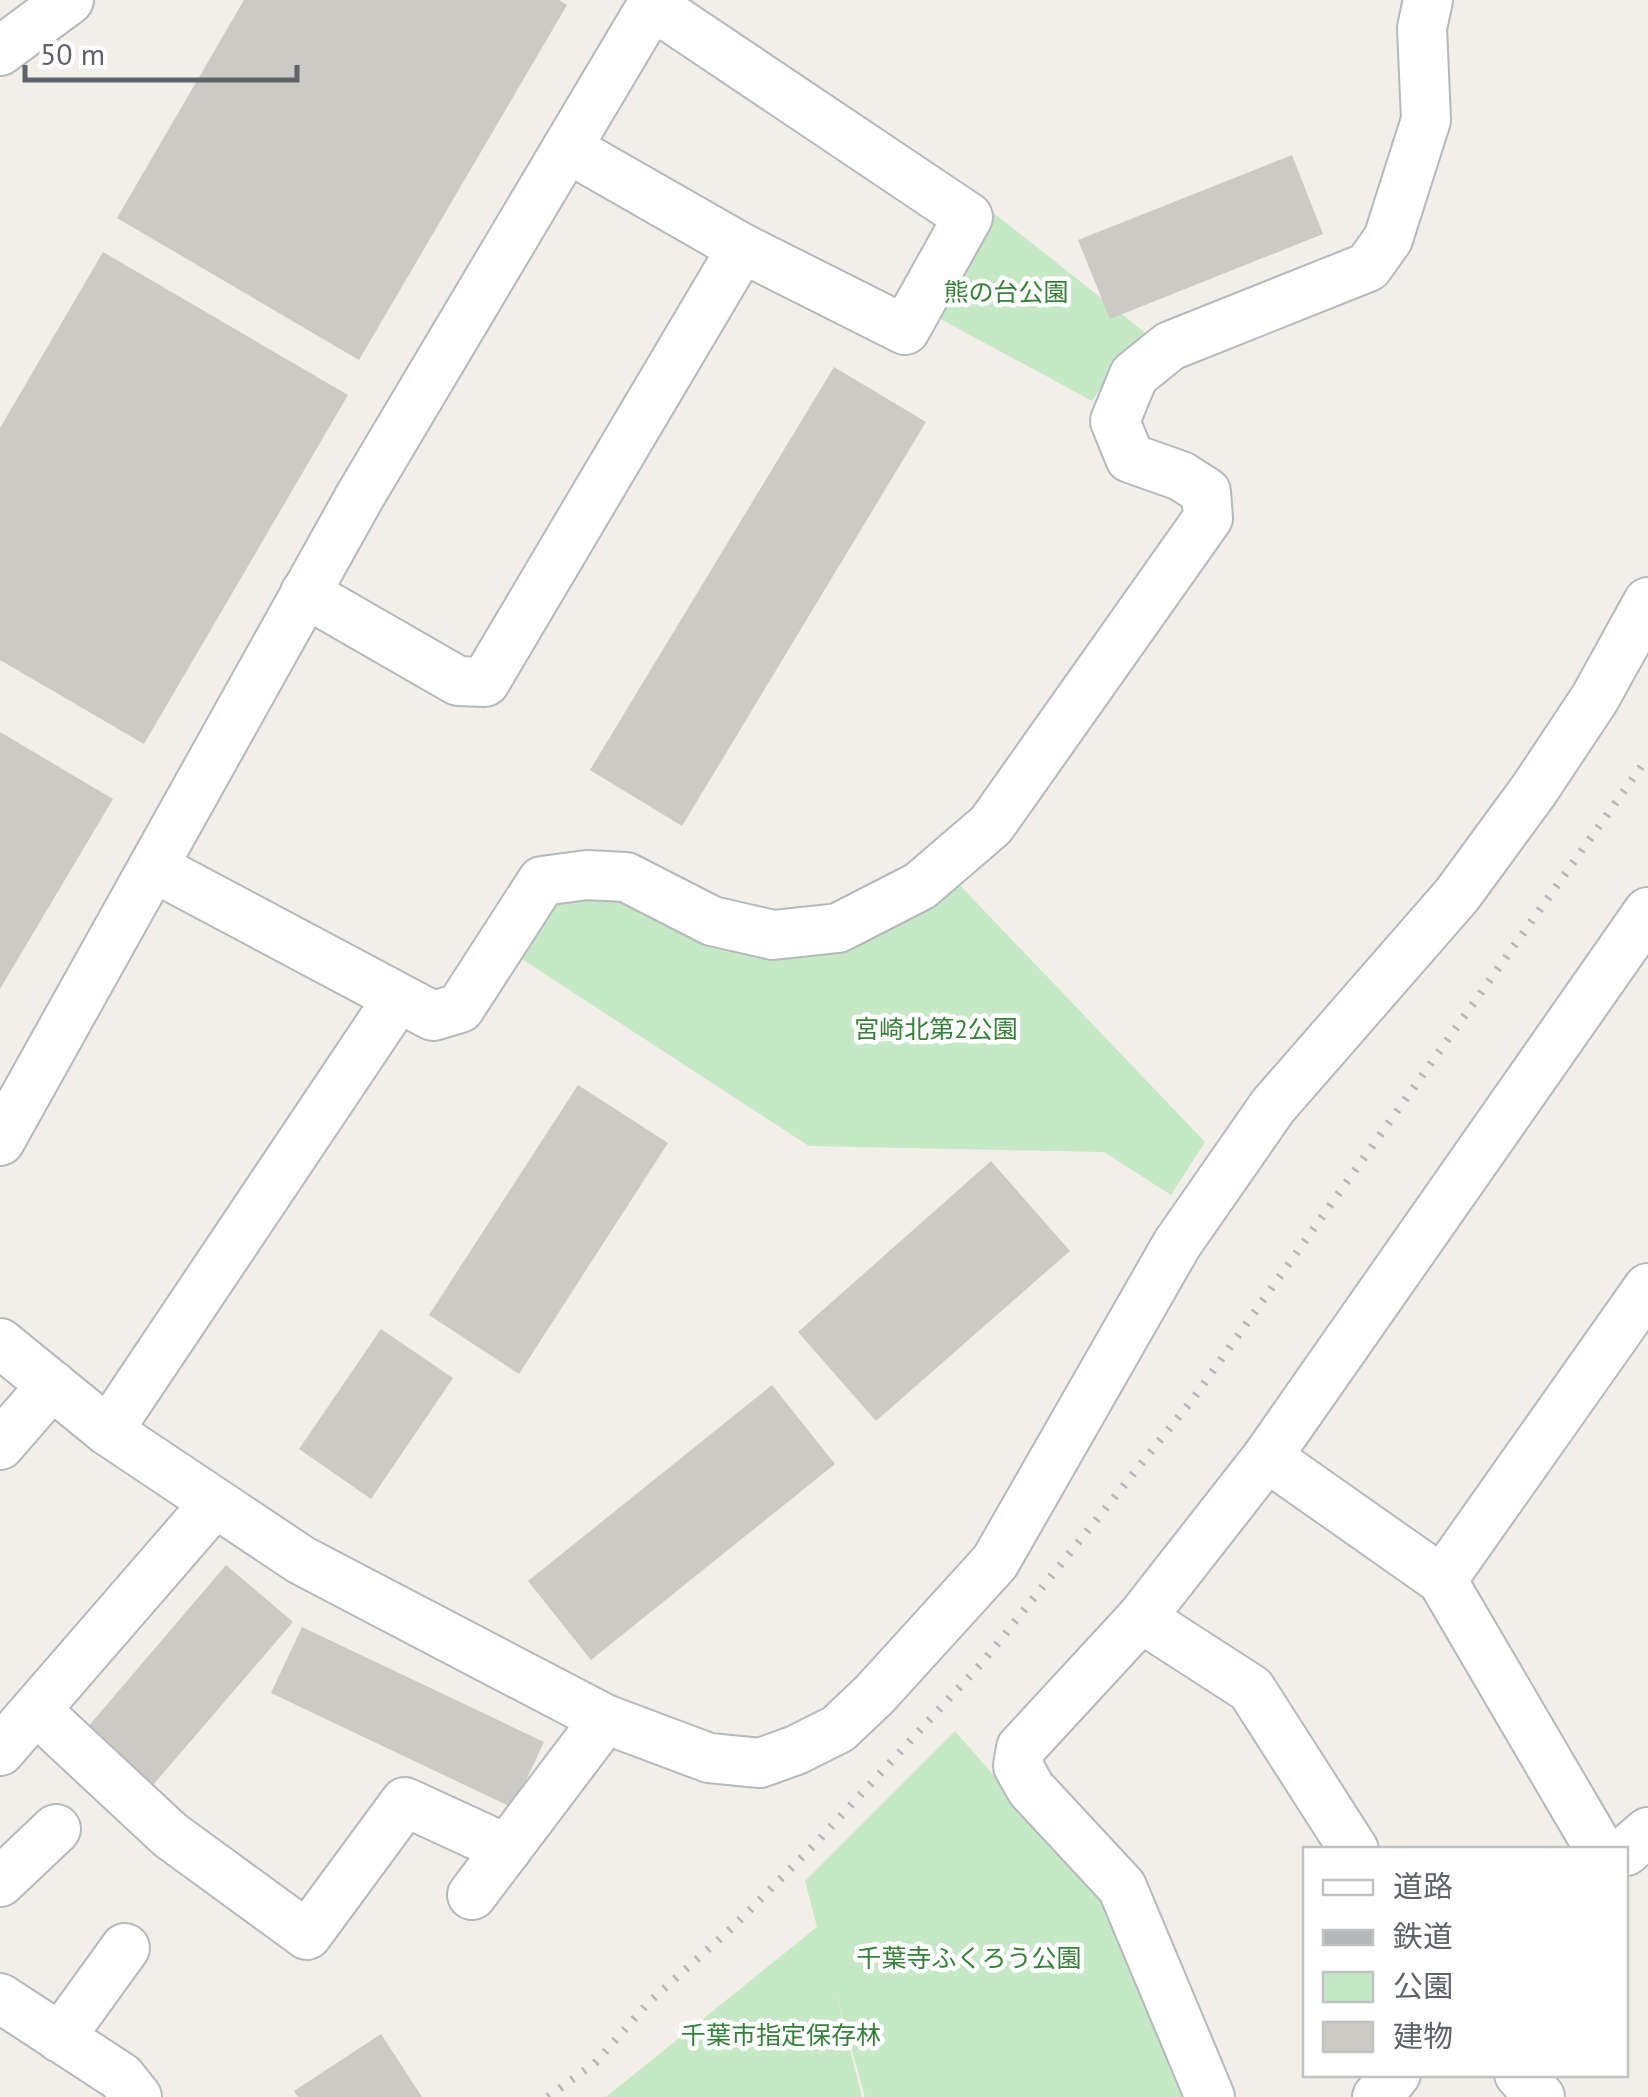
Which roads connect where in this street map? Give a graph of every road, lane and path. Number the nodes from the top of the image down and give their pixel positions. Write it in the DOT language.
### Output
graph roads {
  1 [pos="69,0"];
  2 [pos="1428,0"];
  3 [pos="653,2"];
  4 [pos="0,52"];
  5 [pos="567,148"];
  6 [pos="742,248"];
  7 [pos="305,593"];
  8 [pos="1648,602"];
  9 [pos="153,867"];
  10 [pos="1641,937"];
  11 [pos="398,998"];
  12 [pos="0,1141"];
  13 [pos="1648,1288"];
  14 [pos="0,1343"];
  15 [pos="52,1385"];
  16 [pos="108,1431"];
  17 [pos="0,1446"];
  18 [pos="1268,1456"];
  19 [pos="214,1504"];
  20 [pos="1442,1580"];
  21 [pos="1141,1618"];
  22 [pos="37,1711"];
  23 [pos="605,1718"];
  24 [pos="0,1750"];
  25 [pos="56,1828"];
  26 [pos="1648,1832"];
  27 [pos="1352,1847"];
  28 [pos="1598,1847"];
  29 [pos="507,1849"];
  30 [pos="1628,1849"];
  31 [pos="0,1882"];
  32 [pos="472,1895"];
  33 [pos="125,1948"];
  34 [pos="0,1998"];
  35 [pos="60,2038"];
  36 [pos="1394,2077"];
  37 [pos="1522,2077"];
  38 [pos="136,2097"];
  39 [pos="1210,2097"];
  40 [pos="1377,2097"];
  41 [pos="1540,2097"];
  1 -- 4 [label="street"];
  2 -- 11 [label="street"];
  3 -- 5 [label="street"];
  3 -- 6 [label="street"];
  5 -- 6 [label="street"];
  5 -- 7 [label="street"];
  6 -- 7 [label="street"];
  7 -- 9 [label="street"];
  8 -- 23 [label="street"];
  9 -- 11 [label="street"];
  9 -- 12 [label="street"];
  10 -- 18 [label="street"];
  11 -- 16 [label="street"];
  13 -- 20 [label="street"];
  14 -- 15 [label="street"];
  15 -- 16 [label="street"];
  15 -- 17 [label="street"];
  16 -- 19 [label="street"];
  18 -- 20 [label="street"];
  18 -- 21 [label="street"];
  19 -- 22 [label="street"];
  19 -- 23 [label="street"];
  20 -- 28 [label="street"];
  21 -- 27 [label="street"];
  21 -- 39 [label="street"];
  22 -- 24 [label="street"];
  22 -- 29 [label="street"];
  23 -- 29 [label="street"];
  25 -- 31 [label="street"];
  26 -- 30 [label="street"];
  29 -- 32 [label="street"];
  33 -- 35 [label="street"];
  34 -- 35 [label="street"];
  35 -- 38 [label="street"];
  36 -- 40 [label="street"];
  37 -- 41 [label="street"];
}
